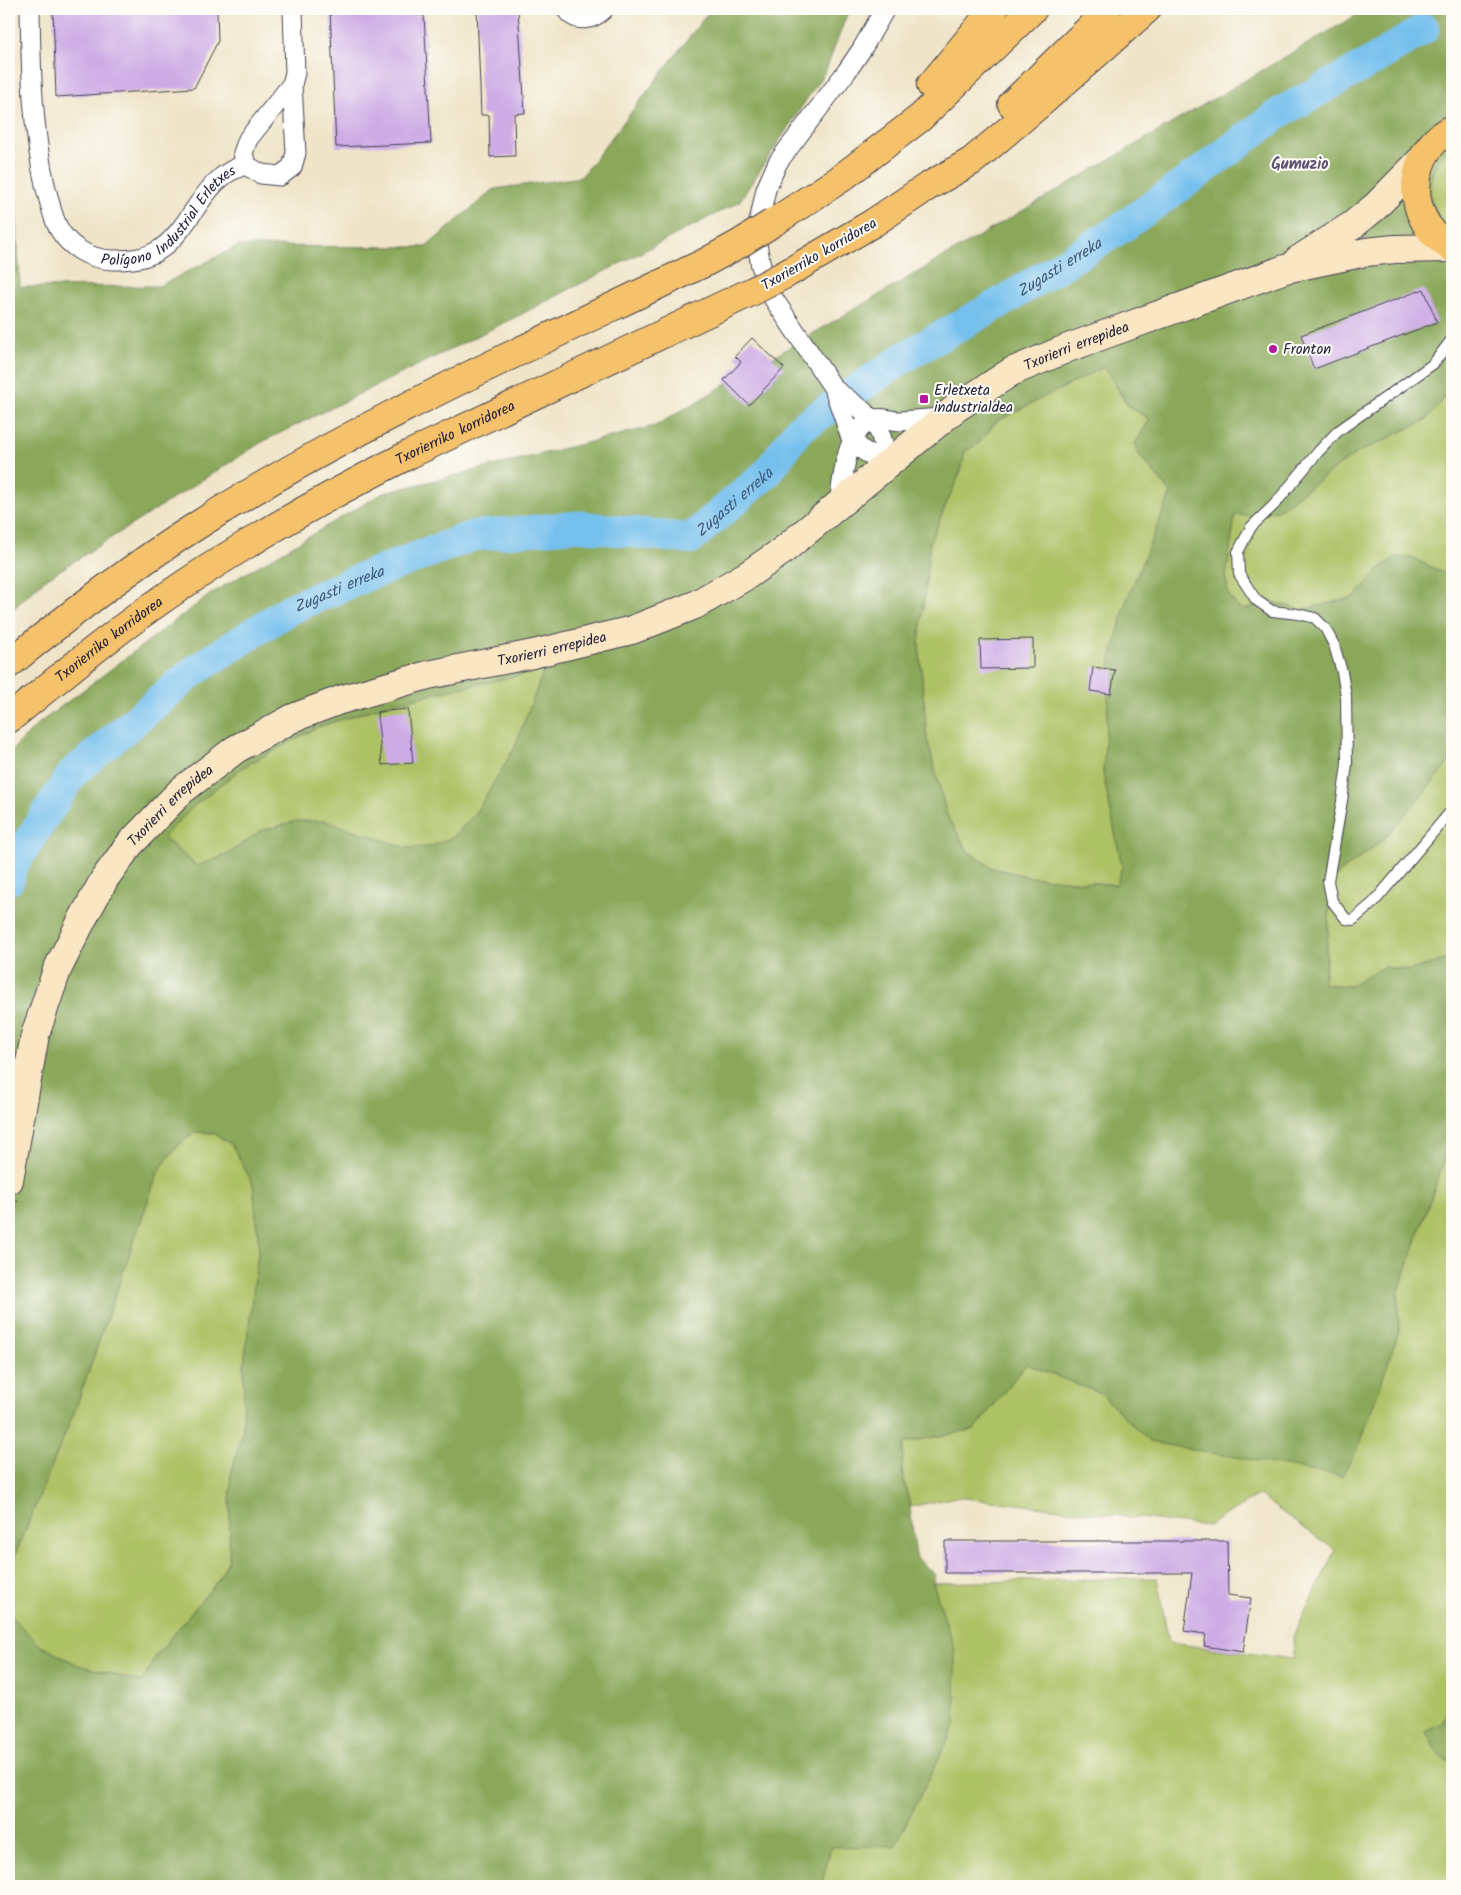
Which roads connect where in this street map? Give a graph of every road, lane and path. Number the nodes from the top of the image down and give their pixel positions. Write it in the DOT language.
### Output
graph roads {
  1 [pos="30,9"];
  2 [pos="294,9"];
  3 [pos="566,9"];
  4 [pos="604,9"];
  5 [pos="885,9"];
  6 [pos="994,9"];
  7 [pos="1034,9"];
  8 [pos="1107,9"];
  9 [pos="1147,9"];
  10 [pos="292,84"];
  11 [pos="1452,105"];
  12 [pos="1449,130"];
  13 [pos="868,156"];
  14 [pos="1422,159"];
  15 [pos="246,165"];
  16 [pos="927,187"];
  17 [pos="1452,248"];
  18 [pos="1285,269"];
  19 [pos="1452,339"];
  20 [pos="834,389"];
  21 [pos="871,418"];
  22 [pos="942,418"];
  23 [pos="850,438"];
  24 [pos="886,465"];
  25 [pos="839,504"];
  26 [pos="9,664"];
  27 [pos="9,719"];
  28 [pos="1452,810"];
  29 [pos="13,1188"];
  30 [pos="9,1241"];
  1 -- 15 [label="street, Polígono Industrial Erletxes"];
  2 -- 10 [label="street"];
  3 -- 4 [label="street"];
  5 -- 20 [label="street"];
  6 -- 13 [label="highway"];
  7 -- 13 [label="highway"];
  8 -- 16 [label="highway"];
  9 -- 16 [label="highway, Txorierriko korridorea"];
  10 -- 15 [label="street, Polígono Industrial Erletxes"];
  10 -- 15 [label="street"];
  11 -- 12 [label="highway"];
  12 -- 14 [label="highway"];
  13 -- 26 [label="highway, bridge"];
  14 -- 17 [label="highway"];
  14 -- 18 [label="main road"];
  16 -- 27 [label="highway, Txorierriko korridorea, bridge"];
  17 -- 18 [label="main road"];
  18 -- 22 [label="main road, Txorierri errepidea"];
  19 -- 28 [label="lane"];
  20 -- 21 [label="street"];
  20 -- 23 [label="street"];
  21 -- 22 [label="street"];
  21 -- 23 [label="street"];
  21 -- 24 [label="street"];
  22 -- 24 [label="main road, Txorierri errepidea"];
  23 -- 24 [label="street"];
  23 -- 25 [label="street"];
  24 -- 25 [label="main road, Txorierri errepidea"];
  25 -- 29 [label="main road, Txorierri errepidea"];
  29 -- 30 [label="path"];
}
